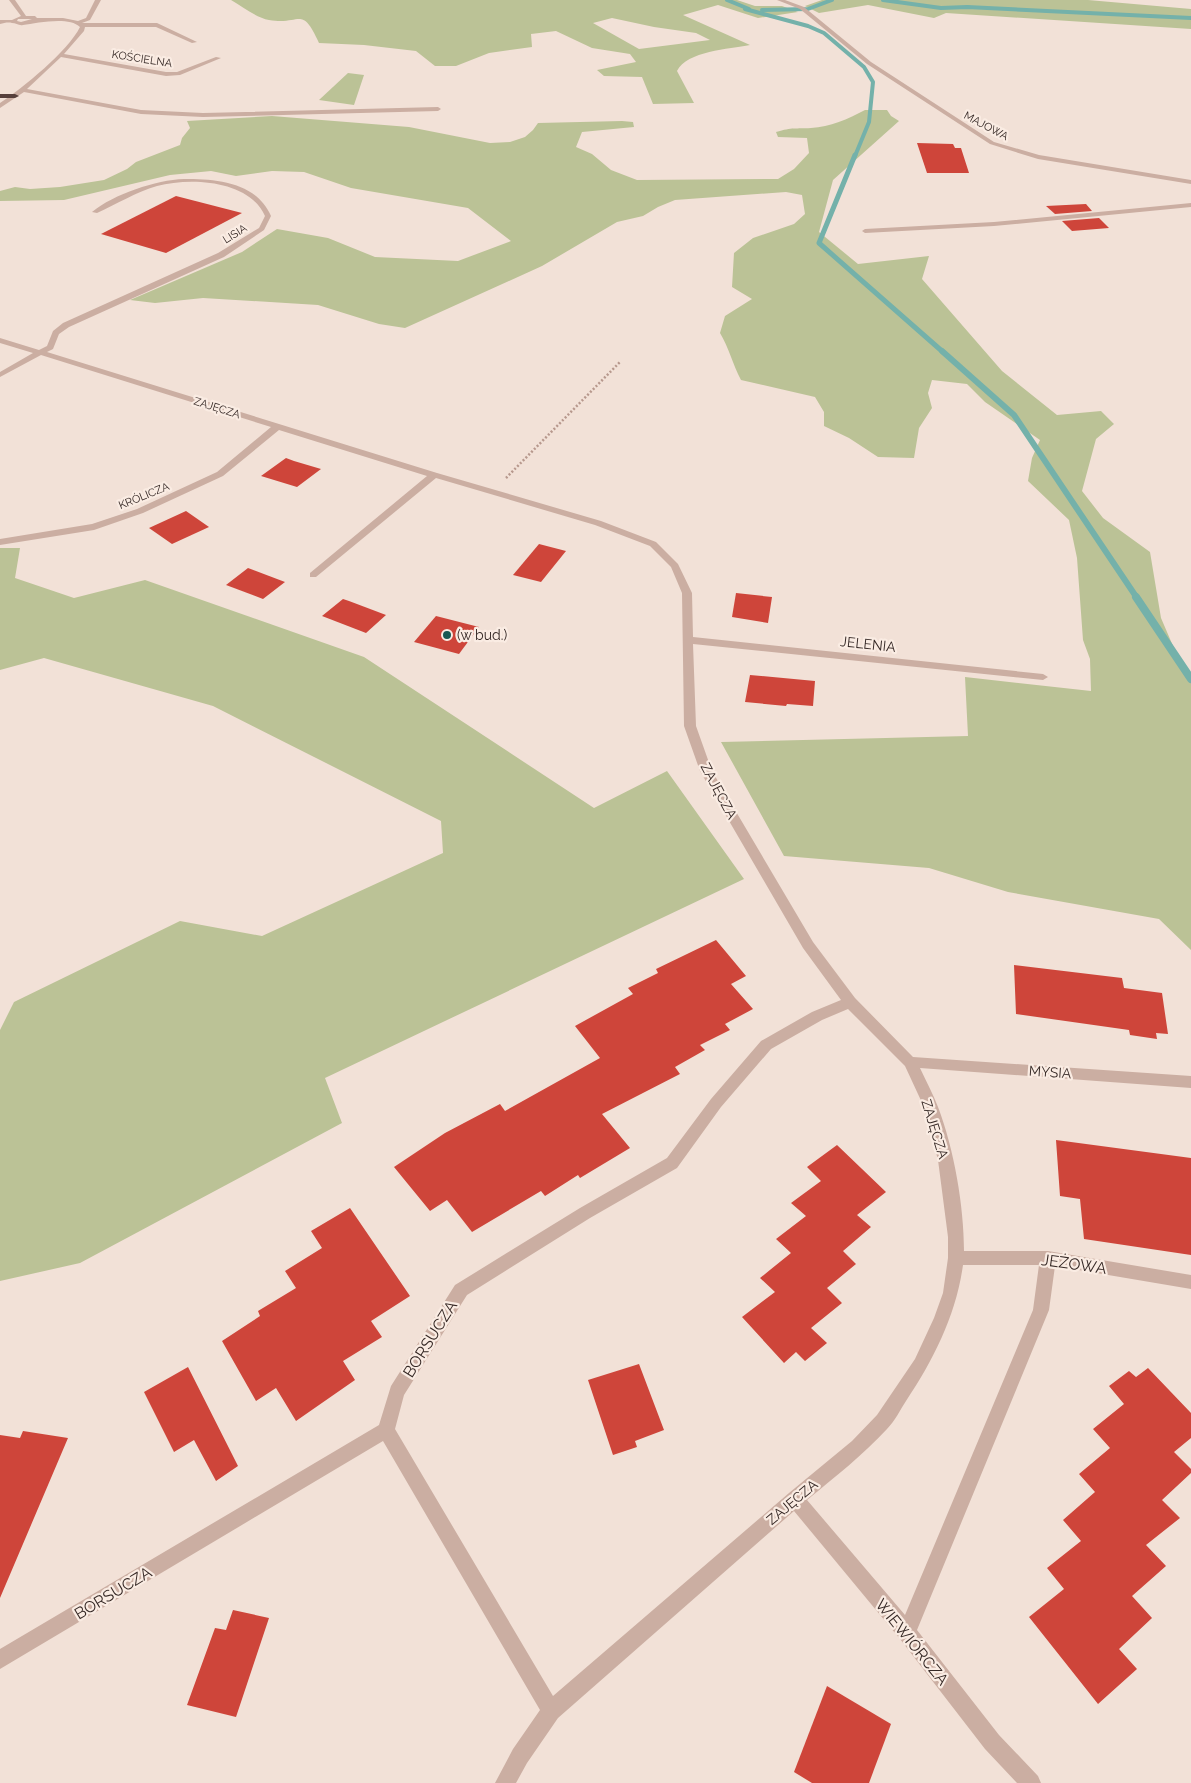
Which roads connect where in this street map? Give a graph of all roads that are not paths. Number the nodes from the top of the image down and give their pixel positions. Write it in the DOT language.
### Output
graph roads {
  1 [pos="12,0"];
  2 [pos="98,0"];
  3 [pos="780,0"];
  4 [pos="24,17"];
  5 [pos="36,20"];
  6 [pos="13,21"];
  7 [pos="0,22"];
  8 [pos="81,24"];
  9 [pos="194,42"];
  10 [pos="60,55"];
  11 [pos="218,58"];
  12 [pos="23,90"];
  13 [pos="0,96"];
  14 [pos="14,96"];
  15 [pos="0,106"];
  16 [pos="438,109"];
  17 [pos="1191,182"];
  18 [pos="1191,205"];
  19 [pos="95,212"];
  20 [pos="865,231"];
  21 [pos="0,340"];
  22 [pos="40,352"];
  23 [pos="0,375"];
  24 [pos="278,426"];
  25 [pos="434,475"];
  26 [pos="0,542"];
  27 [pos="313,575"];
  28 [pos="689,640"];
  29 [pos="1043,677"];
  30 [pos="850,1002"];
  31 [pos="910,1062"];
  32 [pos="1191,1082"];
  33 [pos="956,1258"];
  34 [pos="1048,1258"];
  35 [pos="1191,1282"];
  36 [pos="386,1430"];
  37 [pos="794,1499"];
  38 [pos="906,1632"];
  39 [pos="0,1660"];
  40 [pos="551,1712"];
  41 [pos="505,1783"];
  42 [pos="1031,1783"];
  1 -- 4 [label="street"];
  2 -- 8 [label="street"];
  3 -- 17 [label="street, MAJOWA"];
  4 -- 5 [label="street"];
  4 -- 6 [label="street"];
  5 -- 6 [label="street"];
  5 -- 8 [label="street"];
  6 -- 7 [label="street"];
  8 -- 9 [label="street"];
  8 -- 10 [label="street"];
  10 -- 11 [label="street, KOŚCIELNA"];
  10 -- 12 [label="street"];
  12 -- 14 [label="street"];
  12 -- 16 [label="street"];
  13 -- 14 [label="highway"];
  14 -- 15 [label="street"];
  18 -- 20 [label="street"];
  19 -- 22 [label="street, LISIA"];
  21 -- 22 [label="street, ZAJĘCZA"];
  22 -- 23 [label="street"];
  22 -- 24 [label="street, ZAJĘCZA"];
  24 -- 25 [label="street, ZAJĘCZA"];
  24 -- 26 [label="street, KRÓLICZA"];
  25 -- 27 [label="street"];
  25 -- 28 [label="street, ZAJĘCZA"];
  28 -- 29 [label="street, JELENIA"];
  28 -- 30 [label="street, ZAJĘCZA"];
  30 -- 31 [label="street, ZAJĘCZA"];
  30 -- 36 [label="street, BORSUCZA"];
  31 -- 32 [label="street, MYSIA"];
  31 -- 33 [label="street, ZAJĘCZA"];
  33 -- 34 [label="street, JEŻOWA"];
  33 -- 37 [label="street, ZAJĘCZA"];
  34 -- 35 [label="street, JEŻOWA"];
  34 -- 38 [label="street"];
  36 -- 39 [label="street, BORSUCZA"];
  36 -- 40 [label="street"];
  37 -- 38 [label="street, WIEWIÓRCZA"];
  37 -- 40 [label="street, ZAJĘCZA"];
  38 -- 42 [label="street, WIEWIÓRCZA"];
  40 -- 41 [label="street, ZAJĘCZA"];
}
